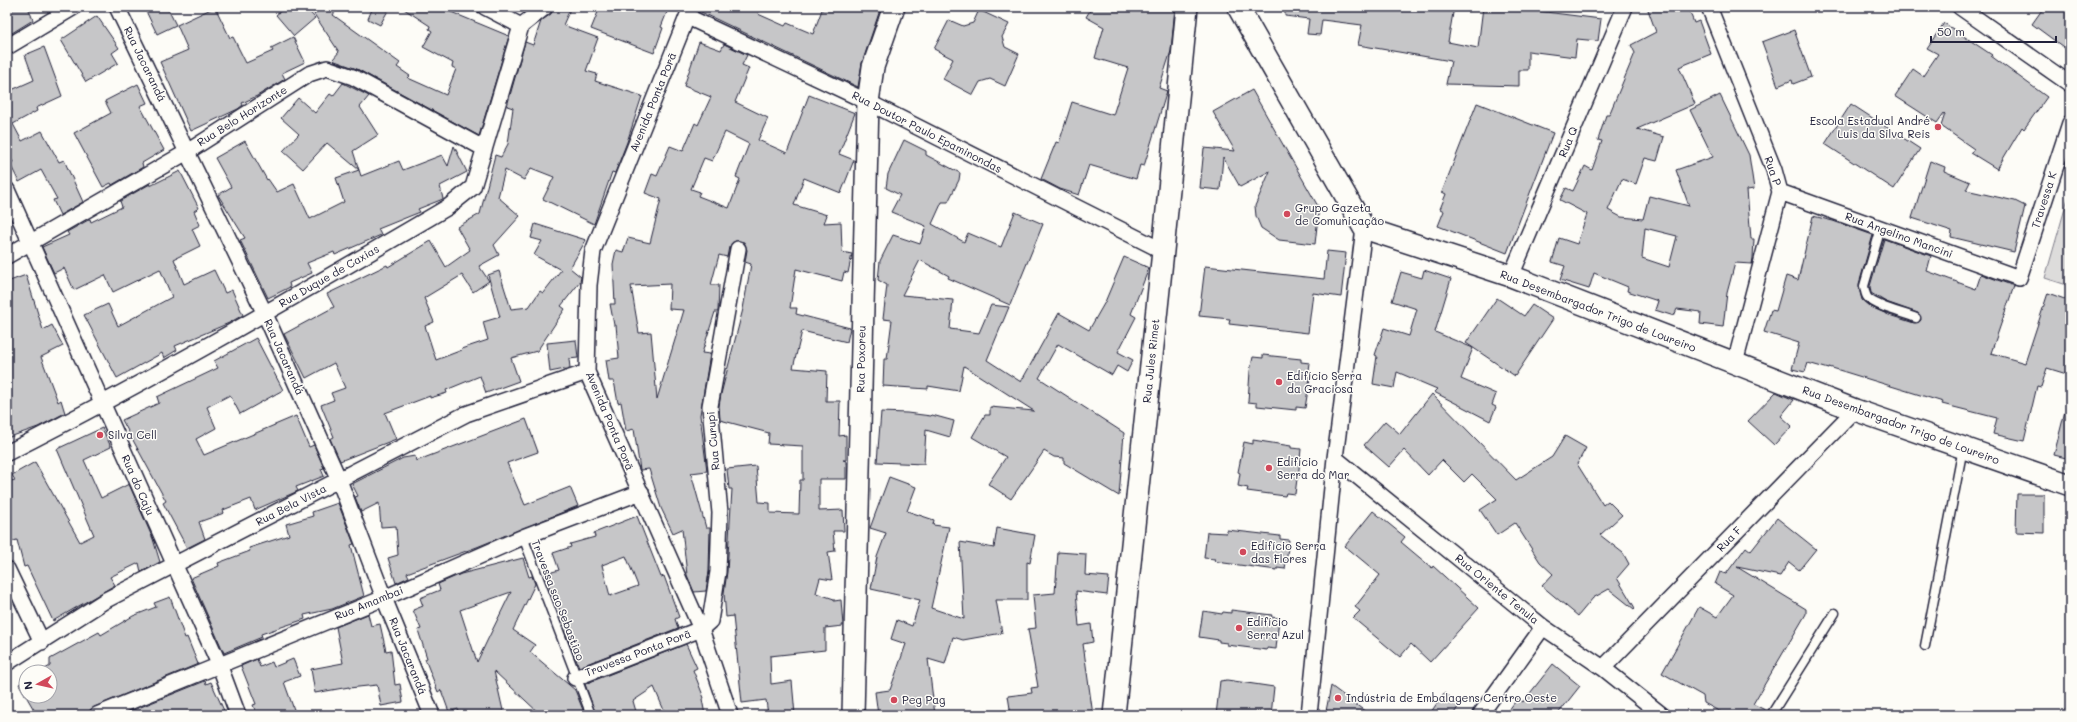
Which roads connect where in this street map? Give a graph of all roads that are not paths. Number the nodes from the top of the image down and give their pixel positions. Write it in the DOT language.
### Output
graph roads {
  1 [pos="74,7"];
  2 [pos="117,7"];
  3 [pos="485,7"];
  4 [pos="545,7"];
  5 [pos="894,7"];
  6 [pos="1187,7"];
  7 [pos="1238,7"];
  8 [pos="1625,7"];
  9 [pos="1709,7"];
  10 [pos="1960,7"];
  11 [pos="690,12"];
  12 [pos="522,26"];
  13 [pos="7,47"];
  14 [pos="2070,84"];
  15 [pos="868,102"];
  16 [pos="2070,123"];
  17 [pos="483,148"];
  18 [pos="187,152"];
  19 [pos="7,190"];
  20 [pos="1780,192"];
  21 [pos="1364,228"];
  22 [pos="1881,228"];
  23 [pos="31,242"];
  24 [pos="738,249"];
  25 [pos="1163,251"];
  26 [pos="7,256"];
  27 [pos="1511,276"];
  28 [pos="2019,278"];
  29 [pos="265,314"];
  30 [pos="1916,318"];
  31 [pos="1735,363"];
  32 [pos="587,372"];
  33 [pos="103,405"];
  34 [pos="1855,410"];
  35 [pos="1963,448"];
  36 [pos="7,453"];
  37 [pos="1335,458"];
  38 [pos="339,480"];
  39 [pos="2070,485"];
  40 [pos="641,492"];
  41 [pos="523,537"];
  42 [pos="173,565"];
  43 [pos="7,569"];
  44 [pos="384,598"];
  45 [pos="1835,613"];
  46 [pos="1543,627"];
  47 [pos="701,629"];
  48 [pos="42,642"];
  49 [pos="1925,646"];
  50 [pos="7,663"];
  51 [pos="219,664"];
  52 [pos="1603,668"];
  53 [pos="575,678"];
  54 [pos="97,715"];
  55 [pos="238,715"];
  56 [pos="432,715"];
  57 [pos="591,715"];
  58 [pos="730,715"];
  59 [pos="853,715"];
  60 [pos="1114,715"];
  61 [pos="1309,715"];
  62 [pos="1480,715"];
  63 [pos="1662,715"];
  64 [pos="1771,715"];
  1 -- 13 [label="street"];
  2 -- 18 [label="street, Rua Jacarandá"];
  3 -- 12 [label="street"];
  4 -- 12 [label="street"];
  5 -- 15 [label="street, Rua Poxoreu"];
  6 -- 25 [label="street, Rua Jules Rimet"];
  7 -- 21 [label="street"];
  8 -- 27 [label="street, Rua Q"];
  9 -- 20 [label="street, Rua P"];
  10 -- 14 [label="street"];
  11 -- 15 [label="street, Rua Doutor Paulo Epaminondas"];
  11 -- 32 [label="street, Avenida Ponta Porã"];
  12 -- 17 [label="street, Rua Duque de Caxias"];
  15 -- 25 [label="street, Rua Doutor Paulo Epaminondas"];
  15 -- 59 [label="street, Rua Poxoreu"];
  16 -- 28 [label="street, Travessa K"];
  17 -- 18 [label="street, Rua Belo Horizonte"];
  17 -- 29 [label="street, Rua Duque de Caxias"];
  18 -- 23 [label="street, Rua Belo Horizonte"];
  18 -- 29 [label="street, Rua Jacarandá"];
  19 -- 23 [label="street, Rua do Caju"];
  20 -- 22 [label="street, Rua Angelino Mancini"];
  20 -- 31 [label="street, Rua P"];
  21 -- 27 [label="street, Rua Desembargador Trigo de Loureiro"];
  21 -- 37 [label="street"];
  22 -- 28 [label="street, Rua Angelino Mancini"];
  22 -- 30 [label="lane"];
  23 -- 26 [label="street, Rua Belo Horizonte"];
  23 -- 33 [label="street, Rua do Caju"];
  24 -- 47 [label="street, Rua Curupi"];
  25 -- 60 [label="street, Rua Jules Rimet"];
  27 -- 31 [label="street, Rua Desembargador Trigo de Loureiro"];
  29 -- 33 [label="street, Rua Duque de Caxias"];
  29 -- 38 [label="street, Rua Jacarandá"];
  31 -- 34 [label="street, Rua Desembargador Trigo de Loureiro"];
  32 -- 38 [label="street, Rua Bela Vista"];
  32 -- 40 [label="street, Avenida Ponta Porã"];
  33 -- 36 [label="street, Rua Duque de Caxias"];
  33 -- 42 [label="street, Rua do Caju"];
  34 -- 35 [label="street, Rua Desembargador Trigo de Loureiro"];
  34 -- 52 [label="street, Rua F"];
  35 -- 39 [label="street, Rua Desembargador Trigo de Loureiro"];
  35 -- 49 [label="lane"];
  37 -- 46 [label="street, Rua Oriente Tenula"];
  37 -- 61 [label="street"];
  38 -- 42 [label="street, Rua Bela Vista"];
  38 -- 44 [label="street, Rua Jacarandá"];
  40 -- 41 [label="street, Rua Amambai"];
  40 -- 47 [label="street, Avenida Ponta Porã"];
  41 -- 44 [label="street, Rua Amambai"];
  41 -- 53 [label="lane, Travessa sao Sebastiao"];
  42 -- 48 [label="street, Rua Bela Vista"];
  42 -- 51 [label="street, Rua do Caju"];
  43 -- 48 [label="street"];
  44 -- 51 [label="street, Rua Amambai"];
  44 -- 56 [label="street, Rua Jacarandá"];
  45 -- 64 [label="lane"];
  46 -- 52 [label="street, Rua Oriente Tenula"];
  46 -- 62 [label="street"];
  47 -- 53 [label="street, Travessa Ponta Porã"];
  47 -- 58 [label="street, Avenida Ponta Porã"];
  48 -- 50 [label="street, Rua Bela Vista"];
  51 -- 54 [label="street, Rua Amambai"];
  51 -- 55 [label="street, Rua do Caju"];
  52 -- 63 [label="street, Rua Oriente Tenula"];
  53 -- 57 [label="lane, Travessa sao Sebastiao"];
}
